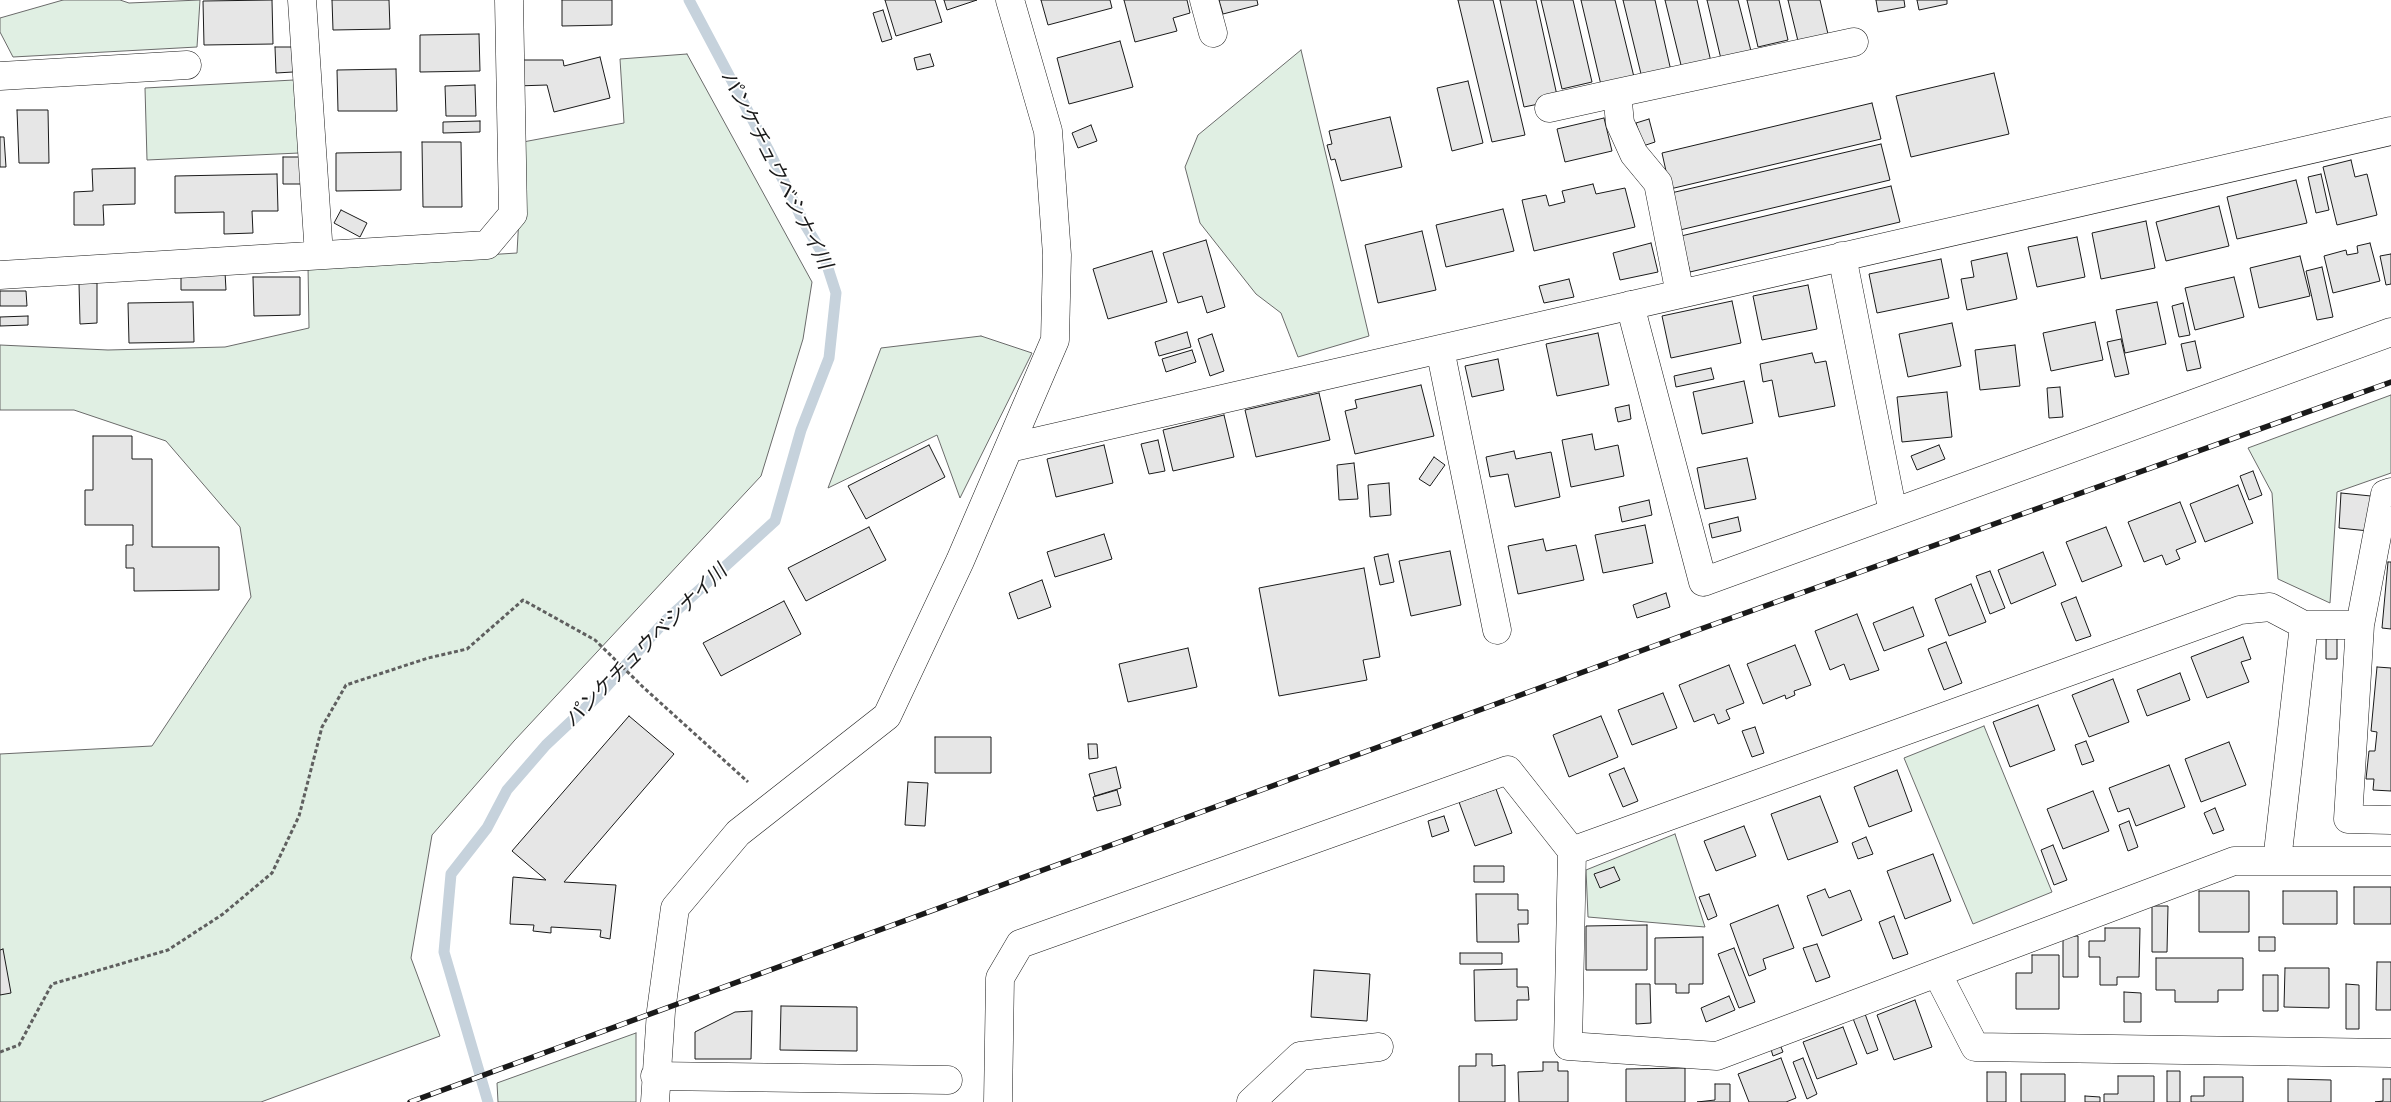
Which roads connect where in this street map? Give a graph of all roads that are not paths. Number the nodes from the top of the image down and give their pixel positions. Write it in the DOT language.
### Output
graph roads {
  1 [pos="302,0"];
  2 [pos="509,0"];
  3 [pos="1010,0"];
  4 [pos="1204,0"];
  5 [pos="1213,33"];
  6 [pos="1854,42"];
  7 [pos="187,65"];
  8 [pos="0,76"];
  9 [pos="1617,93"];
  10 [pos="1550,108"];
  11 [pos="2391,131"];
  12 [pos="319,255"];
  13 [pos="1842,256"];
  14 [pos="0,274"];
  15 [pos="1680,294"];
  16 [pos="1630,305"];
  17 [pos="2391,332"];
  18 [pos="1440,349"];
  19 [pos="1009,448"];
  20 [pos="2391,492"];
  21 [pos="1893,513"];
  22 [pos="2304,625"];
  23 [pos="2360,625"];
  24 [pos="1497,630"];
  25 [pos="2391,820"];
  26 [pos="1572,851"];
  27 [pos="2277,861"];
  28 [pos="2391,861"];
  29 [pos="1937,973"];
  30 [pos="1379,1046"];
  31 [pos="2391,1053"];
  32 [pos="948,1080"];
  33 [pos="655,1089"];
  34 [pos="998,1102"];
  35 [pos="1251,1102"];
  1 -- 12 [label="street"];
  2 -- 12 [label="street"];
  3 -- 19 [label="street"];
  4 -- 5 [label="street"];
  6 -- 9 [label="street"];
  7 -- 8 [label="street"];
  9 -- 10 [label="street"];
  9 -- 15 [label="street"];
  11 -- 13 [label="street"];
  12 -- 14 [label="street"];
  13 -- 15 [label="street"];
  13 -- 21 [label="street"];
  15 -- 16 [label="street"];
  16 -- 18 [label="street"];
  16 -- 21 [label="street"];
  17 -- 21 [label="street"];
  18 -- 19 [label="street"];
  18 -- 24 [label="street"];
  19 -- 33 [label="street"];
  20 -- 23 [label="street"];
  22 -- 23 [label="street"];
  22 -- 26 [label="street"];
  22 -- 27 [label="street"];
  23 -- 25 [label="street"];
  26 -- 29 [label="street"];
  26 -- 34 [label="street"];
  27 -- 28 [label="street"];
  27 -- 29 [label="street"];
  29 -- 31 [label="street"];
  30 -- 35 [label="street"];
  32 -- 33 [label="street"];
}
